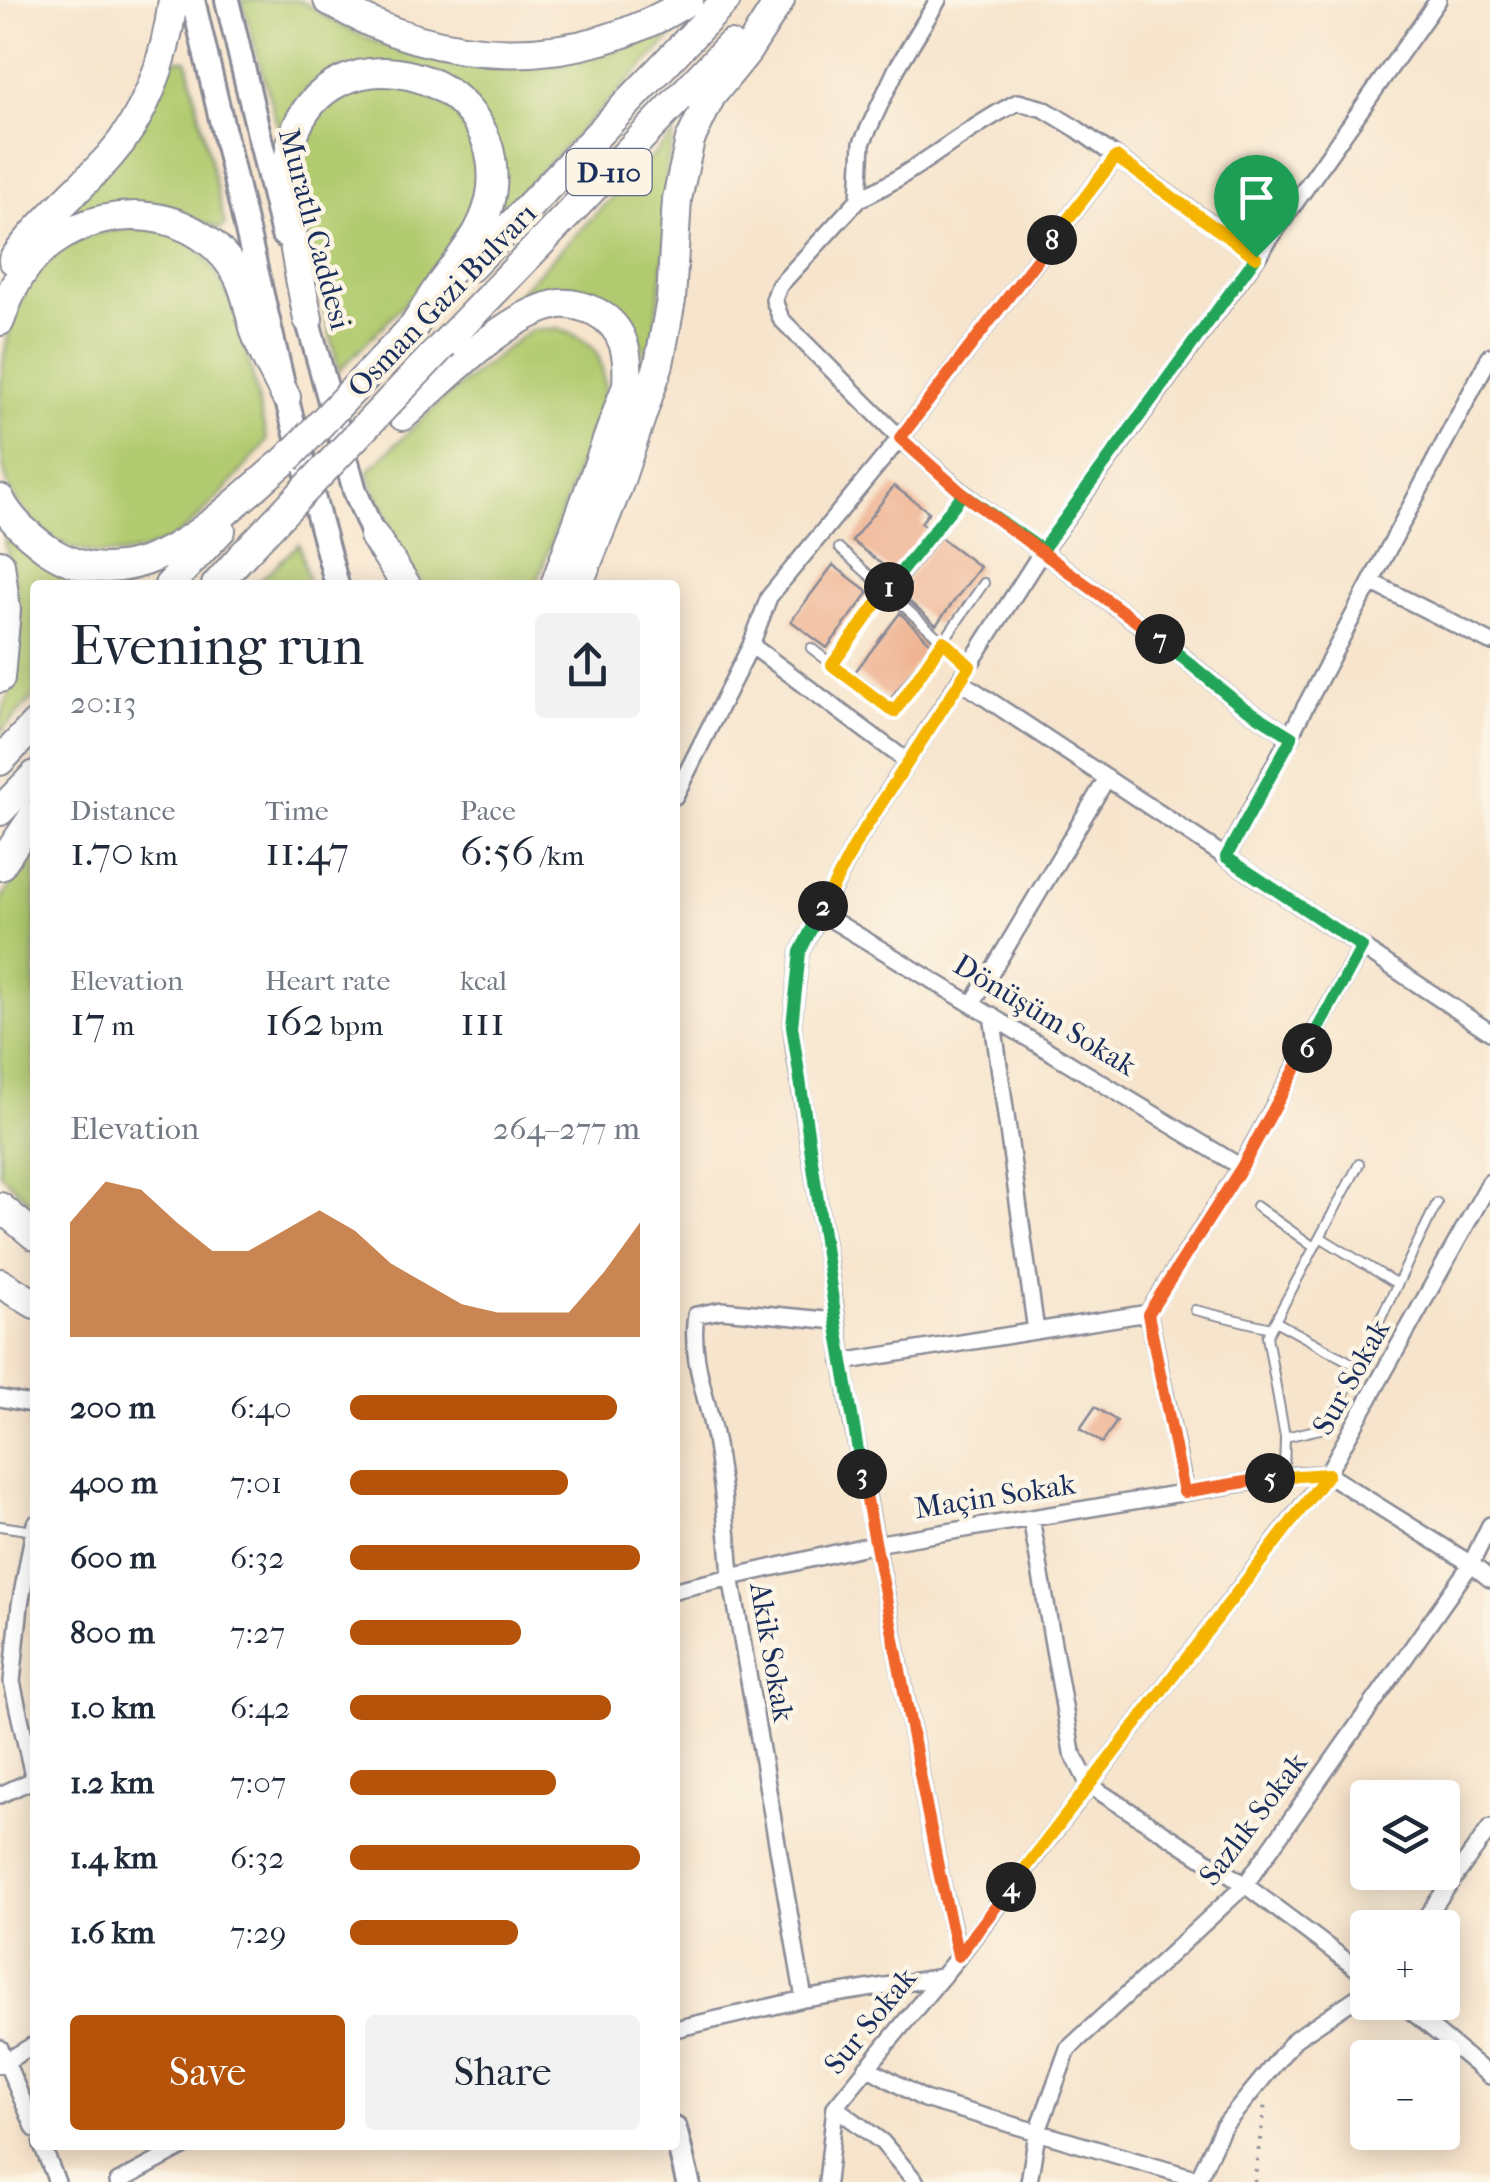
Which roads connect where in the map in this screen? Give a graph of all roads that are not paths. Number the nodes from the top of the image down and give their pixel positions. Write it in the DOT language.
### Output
graph roads {
  1 [pos="173,0"];
  2 [pos="193,0"];
  3 [pos="227,0"];
  4 [pos="328,0"];
  5 [pos="689,0"];
  6 [pos="726,0"];
  7 [pos="776,0"];
  8 [pos="938,0"];
  9 [pos="1438,0"];
  10 [pos="1116,157"];
  11 [pos="860,199"];
  12 [pos="1256,257"];
  13 [pos="0,281"];
  14 [pos="308,319"];
  15 [pos="0,321"];
  16 [pos="414,326"];
  17 [pos="1490,356"];
  18 [pos="286,397"];
  19 [pos="900,438"];
  20 [pos="288,460"];
  21 [pos="963,494"];
  22 [pos="0,498"];
  23 [pos="374,536"];
  24 [pos="839,548"];
  25 [pos="1042,550"];
  26 [pos="241,557"];
  27 [pos="0,564"];
  28 [pos="174,580"];
  29 [pos="220,580"];
  30 [pos="336,580"];
  31 [pos="389,580"];
  32 [pos="403,580"];
  33 [pos="557,580"];
  34 [pos="580,580"];
  35 [pos="1373,583"];
  36 [pos="984,584"];
  37 [pos="886,591"];
  38 [pos="943,641"];
  39 [pos="1490,642"];
  40 [pos="751,645"];
  41 [pos="811,648"];
  42 [pos="832,665"];
  43 [pos="970,666"];
  44 [pos="0,678"];
  45 [pos="960,681"];
  46 [pos="30,729"];
  47 [pos="1292,737"];
  48 [pos="0,761"];
  49 [pos="908,762"];
  50 [pos="1107,778"];
  51 [pos="30,780"];
  52 [pos="680,786"];
  53 [pos="0,811"];
  54 [pos="30,821"];
  55 [pos="1226,857"];
  56 [pos="0,866"];
  57 [pos="819,912"];
  58 [pos="1362,947"];
  59 [pos="974,1003"];
  60 [pos="992,1015"];
  61 [pos="1490,1032"];
  62 [pos="1359,1164"];
  63 [pos="1242,1167"];
  64 [pos="1490,1182"];
  65 [pos="1437,1204"];
  66 [pos="1256,1206"];
  67 [pos="0,1207"];
  68 [pos="1474,1215"];
  69 [pos="1490,1226"];
  70 [pos="30,1232"];
  71 [pos="1320,1237"];
  72 [pos="1314,1248"];
  73 [pos="0,1283"];
  74 [pos="1397,1284"];
  75 [pos="30,1301"];
  76 [pos="1196,1310"];
  77 [pos="1148,1314"];
  78 [pos="836,1321"];
  79 [pos="1273,1324"];
  80 [pos="1036,1332"];
  81 [pos="842,1362"];
  82 [pos="1358,1366"];
  83 [pos="0,1398"];
  84 [pos="30,1403"];
  85 [pos="1285,1437"];
  86 [pos="1328,1474"];
  87 [pos="1284,1476"];
  88 [pos="1184,1492"];
  89 [pos="1031,1518"];
  90 [pos="1490,1525"];
  91 [pos="0,1526"];
  92 [pos="30,1528"];
  93 [pos="876,1544"];
  94 [pos="1471,1564"];
  95 [pos="730,1576"];
  96 [pos="1490,1579"];
  97 [pos="30,1580"];
  98 [pos="680,1589"];
  99 [pos="28,1606"];
  100 [pos="6,1685"];
  101 [pos="30,1766"];
  102 [pos="30,1782"];
  103 [pos="1089,1785"];
  104 [pos="0,1796"];
  105 [pos="1490,1828"];
  106 [pos="1246,1885"];
  107 [pos="1431,1910"];
  108 [pos="958,1956"];
  109 [pos="1350,1963"];
  110 [pos="942,1977"];
  111 [pos="804,1999"];
  112 [pos="1350,2002"];
  113 [pos="1422,2020"];
  114 [pos="680,2028"];
  115 [pos="30,2046"];
  116 [pos="2,2057"];
  117 [pos="868,2068"];
  118 [pos="1490,2076"];
  119 [pos="835,2107"];
  120 [pos="30,2118"];
  121 [pos="1038,2134"];
  122 [pos="680,2149"];
  123 [pos="44,2150"];
  124 [pos="178,2150"];
  125 [pos="57,2182"];
  126 [pos="118,2182"];
  127 [pos="688,2182"];
  128 [pos="827,2182"];
  129 [pos="916,2182"];
  130 [pos="1029,2182"];
  1 -- 13 [label="highway"];
  2 -- 18 [label="main road, Muratlı Caddesi"];
  3 -- 14 [label="main road, Muratlı Caddesi"];
  4 -- 5 [label="highway"];
  6 -- 16 [label="highway, Osman Gazi Bulvarı / D-110"];
  7 -- 26 [label="highway, Osman Gazi Bulvarı / D-110, bridge"];
  7 -- 34 [label="highway"];
  8 -- 11 [label="street"];
  9 -- 12 [label="street"];
  10 -- 11 [label="street"];
  10 -- 12 [label="street"];
  10 -- 19 [label="street"];
  11 -- 19 [label="street"];
  12 -- 25 [label="street"];
  14 -- 16 [label="highway"];
  14 -- 23 [label="main road, Muratlı Caddesi"];
  15 -- 18 [label="highway"];
  16 -- 20 [label="highway, Osman Gazi Bulvarı / D-110, bridge"];
  17 -- 35 [label="street"];
  18 -- 30 [label="main road, Muratlı Caddesi"];
  19 -- 21 [label="street"];
  19 -- 40 [label="street"];
  20 -- 22 [label="highway"];
  20 -- 28 [label="highway, D-110"];
  21 -- 25 [label="street"];
  21 -- 37 [label="lane"];
  23 -- 31 [label="main road, Muratlı Caddesi"];
  23 -- 32 [label="highway"];
  24 -- 37 [label="lane"];
  25 -- 43 [label="street"];
  25 -- 47 [label="street"];
  26 -- 29 [label="highway, D-110"];
  26 -- 33 [label="highway, bridge"];
  27 -- 44 [label="highway"];
  35 -- 39 [label="street"];
  35 -- 47 [label="street"];
  36 -- 38 [label="lane"];
  37 -- 38 [label="lane"];
  37 -- 42 [label="lane"];
  38 -- 42 [label="lane"];
  38 -- 43 [label="lane"];
  40 -- 49 [label="street"];
  40 -- 52 [label="street"];
  41 -- 42 [label="lane"];
  43 -- 45 [label="street"];
  45 -- 49 [label="street"];
  45 -- 50 [label="street"];
  46 -- 48 [label="highway"];
  47 -- 55 [label="street"];
  49 -- 57 [label="street"];
  50 -- 55 [label="street"];
  50 -- 59 [label="street"];
  51 -- 53 [label="highway"];
  54 -- 56 [label="highway"];
  55 -- 58 [label="street"];
  57 -- 59 [label="street, Dönüşüm Sokak"];
  57 -- 78 [label="street"];
  58 -- 61 [label="street"];
  58 -- 63 [label="street"];
  59 -- 60 [label="street, Dönüşüm Sokak"];
  60 -- 63 [label="street, Dönüşüm Sokak"];
  60 -- 80 [label="street"];
  62 -- 71 [label="lane"];
  63 -- 77 [label="street"];
  64 -- 68 [label="street, Sur Sokak"];
  65 -- 74 [label="lane"];
  66 -- 72 [label="lane"];
  67 -- 70 [label="highway"];
  68 -- 69 [label="street"];
  68 -- 86 [label="street, Sur Sokak"];
  71 -- 72 [label="lane"];
  71 -- 74 [label="lane"];
  72 -- 79 [label="lane"];
  73 -- 75 [label="highway"];
  74 -- 82 [label="lane"];
  76 -- 79 [label="lane"];
  77 -- 80 [label="street"];
  77 -- 88 [label="street"];
  78 -- 81 [label="street"];
  78 -- 95 [label="street, Akik Sokak"];
  79 -- 82 [label="lane"];
  79 -- 85 [label="lane"];
  80 -- 81 [label="street"];
  81 -- 93 [label="street"];
  82 -- 85 [label="lane"];
  83 -- 84 [label="street"];
  85 -- 87 [label="lane"];
  86 -- 87 [label="street, Maçin Sokak"];
  86 -- 94 [label="street"];
  86 -- 103 [label="street, Sur Sokak"];
  87 -- 88 [label="street, Maçin Sokak"];
  88 -- 89 [label="street, Maçin Sokak"];
  89 -- 93 [label="street, Maçin Sokak"];
  89 -- 103 [label="street"];
  90 -- 94 [label="street, Sazlık Sokak"];
  91 -- 92 [label="lane"];
  93 -- 95 [label="street, Maçin Sokak"];
  93 -- 108 [label="street"];
  94 -- 96 [label="street"];
  94 -- 106 [label="street, Sazlık Sokak"];
  95 -- 98 [label="street, Maçin Sokak"];
  95 -- 111 [label="street, Akik Sokak"];
  97 -- 99 [label="street"];
  99 -- 100 [label="street"];
  100 -- 101 [label="street"];
  102 -- 104 [label="street"];
  103 -- 106 [label="street"];
  103 -- 108 [label="street, Sur Sokak"];
  105 -- 107 [label="street"];
  106 -- 109 [label="street"];
  106 -- 121 [label="street, Sazlık Sokak"];
  108 -- 110 [label="street, Sur Sokak"];
  110 -- 111 [label="street"];
  110 -- 117 [label="street, Sur Sokak"];
  111 -- 114 [label="street"];
  112 -- 121 [label="street"];
  113 -- 118 [label="street"];
  115 -- 116 [label="street"];
  116 -- 120 [label="street"];
  117 -- 119 [label="street, Sur Sokak"];
  117 -- 121 [label="street"];
  119 -- 128 [label="street"];
  119 -- 129 [label="street"];
  121 -- 130 [label="street, Sazlık Sokak"];
  122 -- 127 [label="main road"];
  123 -- 125 [label="street"];
  124 -- 126 [label="street"];
}
